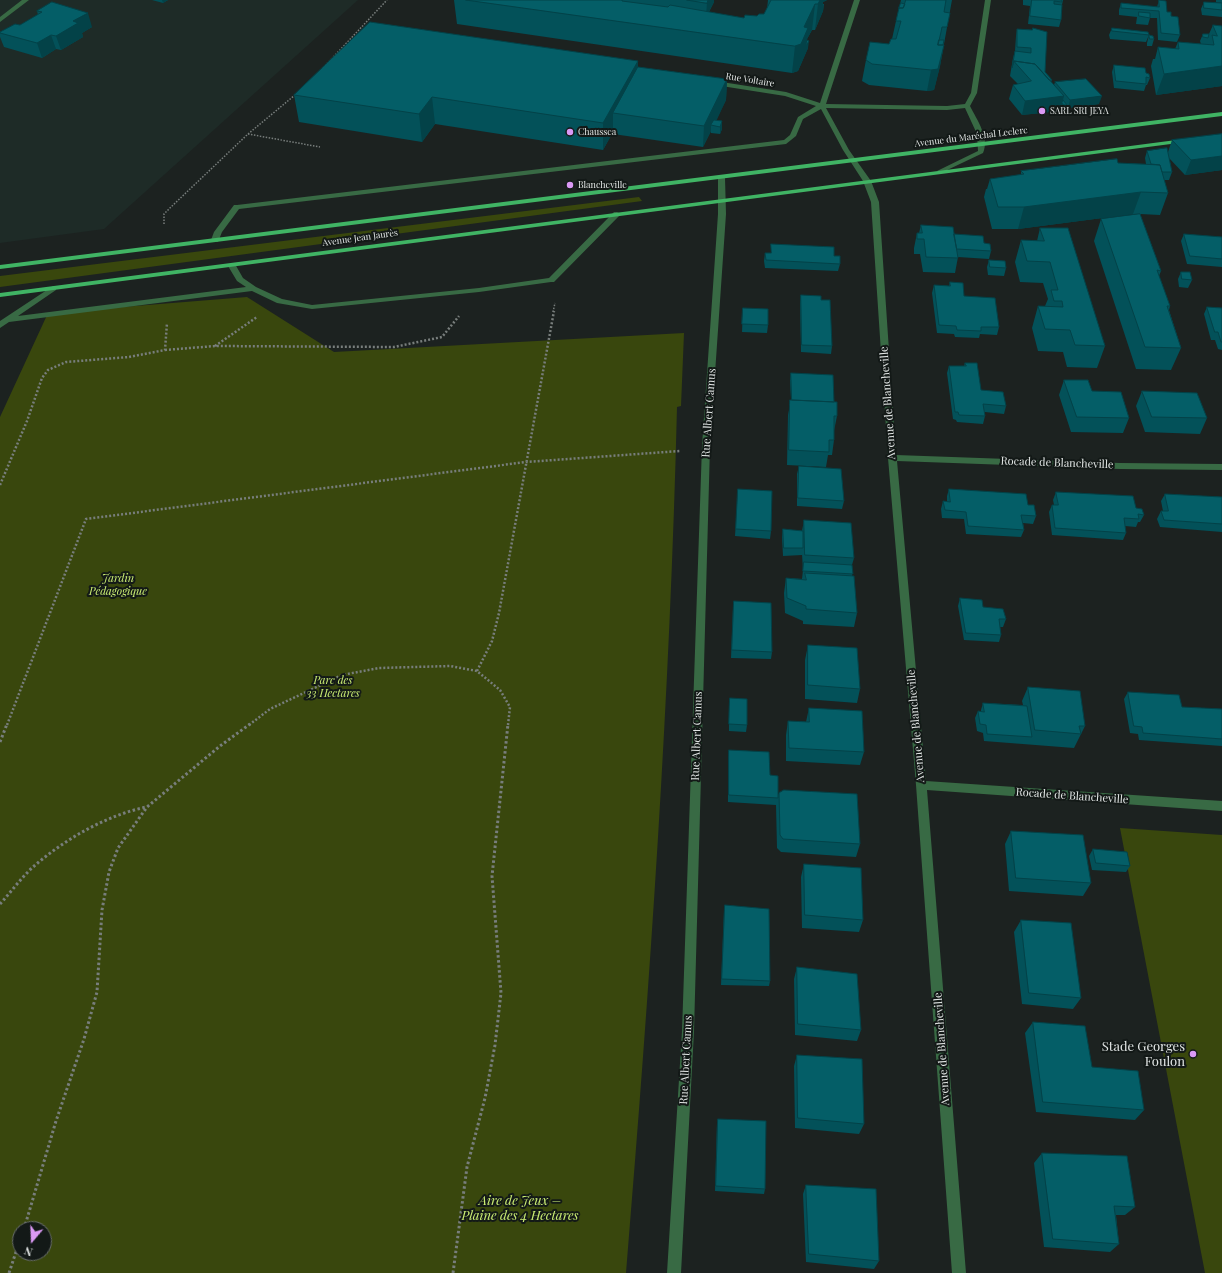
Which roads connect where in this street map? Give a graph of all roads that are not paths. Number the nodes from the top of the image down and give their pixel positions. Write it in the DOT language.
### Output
graph roads {
  1 [pos="26,0"];
  2 [pos="857,0"];
  3 [pos="988,0"];
  4 [pos="0,20"];
  5 [pos="707,82"];
  6 [pos="822,106"];
  7 [pos="967,106"];
  8 [pos="947,108"];
  9 [pos="1222,114"];
  10 [pos="973,119"];
  11 [pos="1191,140"];
  12 [pos="983,144"];
  13 [pos="853,161"];
  14 [pos="941,172"];
  15 [pos="721,178"];
  16 [pos="867,181"];
  17 [pos="722,200"];
  18 [pos="617,214"];
  19 [pos="215,240"];
  20 [pos="0,266"];
  21 [pos="232,266"];
  22 [pos="54,288"];
  23 [pos="253,289"];
  24 [pos="0,295"];
  25 [pos="8,320"];
  26 [pos="0,325"];
  27 [pos="892,458"];
  28 [pos="1222,467"];
  29 [pos="921,785"];
  30 [pos="1222,806"];
  31 [pos="674,1273"];
  32 [pos="959,1273"];
  1 -- 4 [label="street"];
  2 -- 6 [label="street"];
  3 -- 7 [label="street"];
  5 -- 6 [label="street, Rue Voltaire"];
  6 -- 8 [label="street"];
  6 -- 13 [label="street, Avenue de Blancheville"];
  6 -- 19 [label="street"];
  7 -- 8 [label="street"];
  7 -- 10 [label="street"];
  8 -- 10 [label="street"];
  9 -- 12 [label="main road, Avenue du Maréchal Leclerc"];
  10 -- 12 [label="street"];
  11 -- 14 [label="main road"];
  12 -- 13 [label="main road, Avenue du Maréchal Leclerc"];
  12 -- 14 [label="street"];
  13 -- 15 [label="main road, Avenue du Maréchal Leclerc"];
  13 -- 16 [label="street, Avenue de Blancheville"];
  14 -- 16 [label="main road"];
  15 -- 17 [label="street, Rue Albert Camus"];
  15 -- 19 [label="main road, Avenue Jean Jaurès"];
  16 -- 17 [label="main road"];
  16 -- 27 [label="street, Avenue de Blancheville"];
  17 -- 18 [label="main road, Avenue Jean Jaurès"];
  17 -- 31 [label="street, Rue Albert Camus"];
  18 -- 21 [label="main road, Avenue Jean Jaurès"];
  18 -- 23 [label="street"];
  19 -- 20 [label="main road, Avenue Jean Jaurès"];
  21 -- 22 [label="main road, Avenue Jean Jaurès"];
  21 -- 23 [label="street"];
  22 -- 24 [label="main road, Avenue Jean Jaurès"];
  22 -- 25 [label="street"];
  23 -- 25 [label="street"];
  25 -- 26 [label="street"];
  27 -- 28 [label="street, Rocade de Blancheville"];
  27 -- 29 [label="street, Avenue de Blancheville"];
  29 -- 30 [label="street, Rocade de Blancheville"];
  29 -- 32 [label="street, Avenue de Blancheville"];
}
